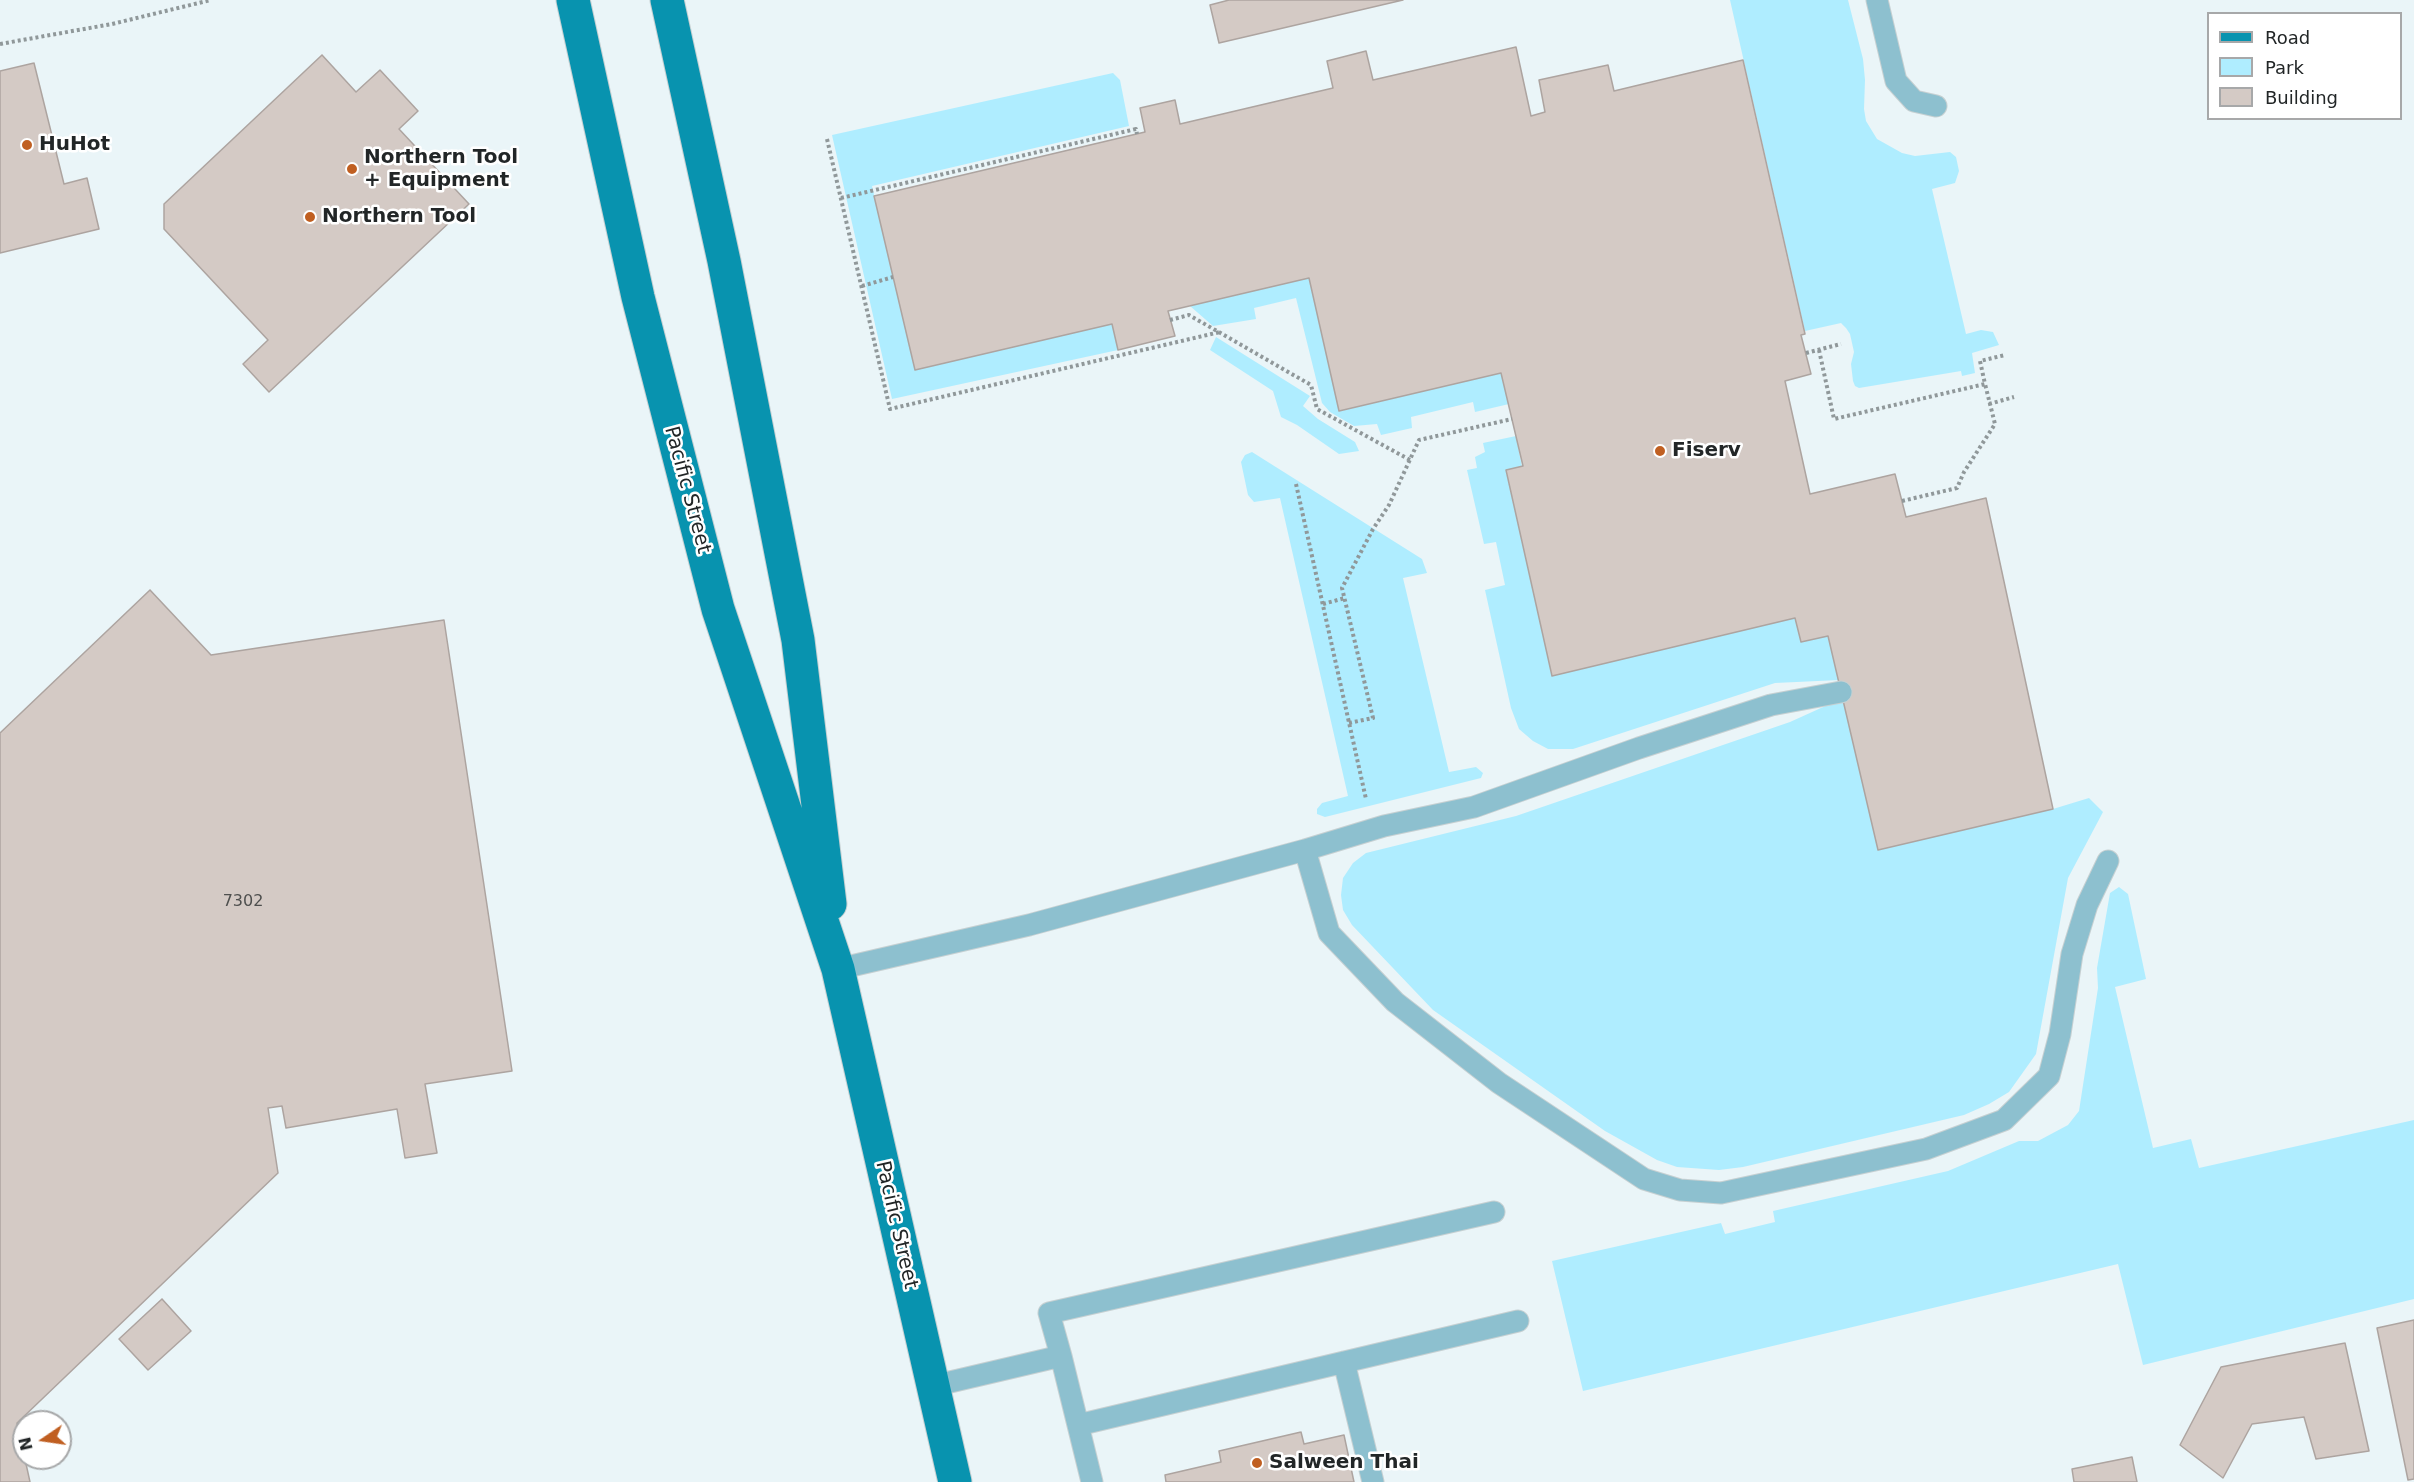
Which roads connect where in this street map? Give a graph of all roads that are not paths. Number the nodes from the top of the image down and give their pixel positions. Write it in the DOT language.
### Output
graph roads {
  1 [pos="573,0"];
  2 [pos="667,0"];
  3 [pos="1876,0"];
  4 [pos="1936,106"];
  5 [pos="1841,692"];
  6 [pos="1305,850"];
  7 [pos="2108,861"];
  8 [pos="838,969"];
  9 [pos="1494,1212"];
  10 [pos="1518,1321"];
  11 [pos="1061,1356"];
  12 [pos="1344,1362"];
  13 [pos="933,1386"];
  14 [pos="1078,1425"];
  15 [pos="955,1482"];
  16 [pos="1092,1482"];
  17 [pos="1372,1482"];
  1 -- 8 [label="main road, Pacific Street"];
  2 -- 8 [label="main road, Pacific Street"];
  3 -- 4 [label="lane"];
  5 -- 6 [label="lane"];
  6 -- 7 [label="lane"];
  6 -- 8 [label="lane"];
  8 -- 13 [label="main road, Pacific Street"];
  9 -- 11 [label="lane"];
  10 -- 12 [label="lane"];
  11 -- 13 [label="lane"];
  11 -- 14 [label="lane"];
  12 -- 14 [label="lane"];
  12 -- 17 [label="lane"];
  13 -- 15 [label="main road, Pacific Street"];
  14 -- 16 [label="lane"];
}
